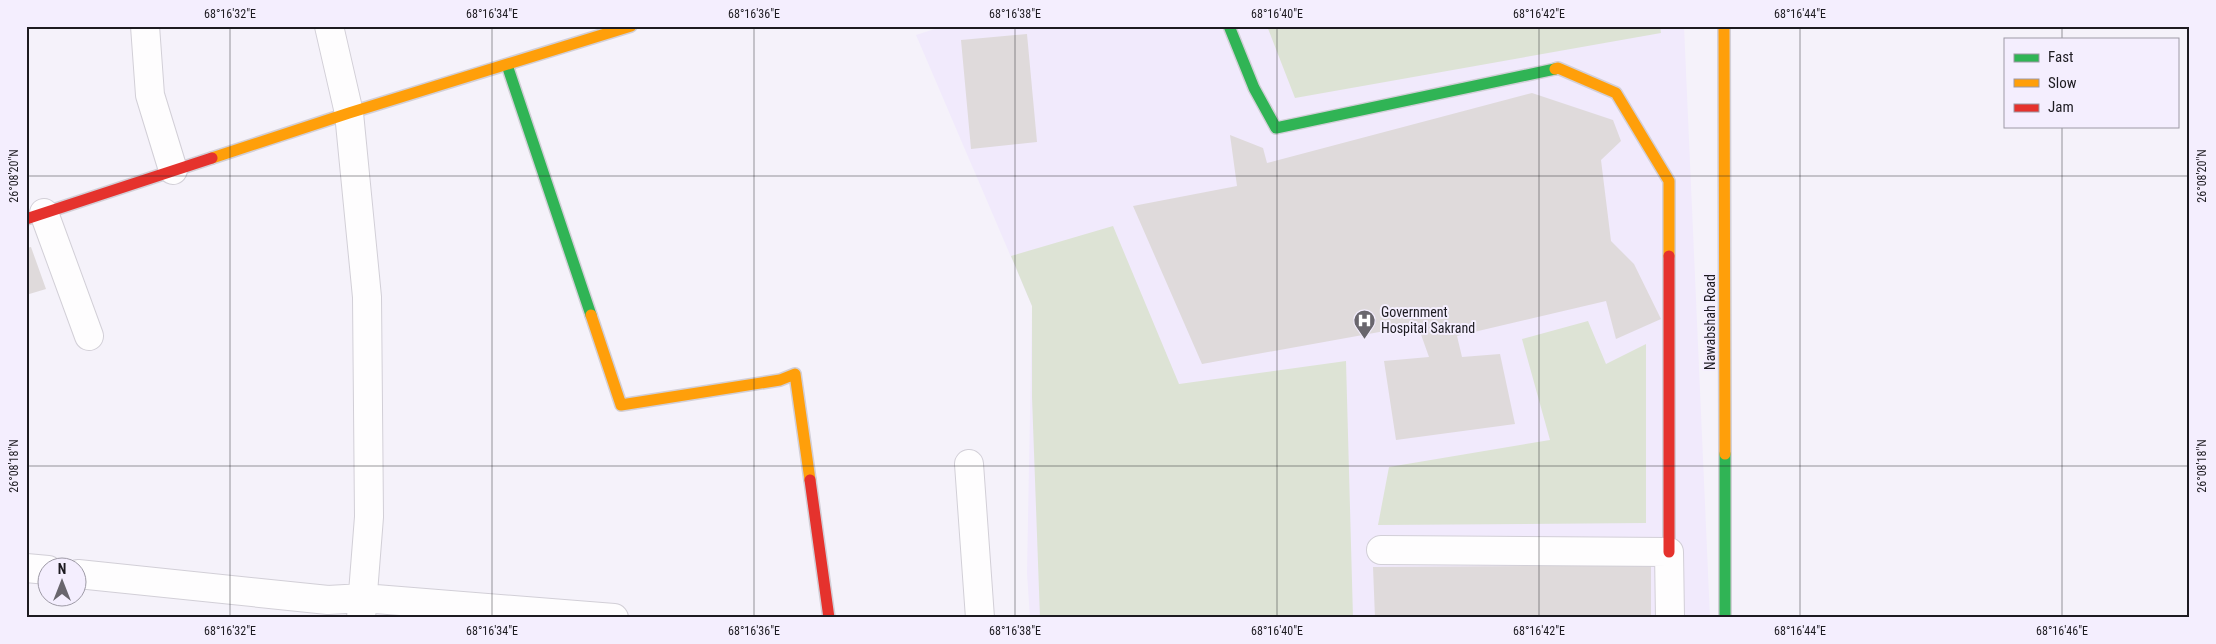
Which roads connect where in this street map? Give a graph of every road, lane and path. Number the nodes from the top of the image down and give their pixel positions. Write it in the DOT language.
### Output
graph roads {
  1 [pos="145,26"];
  2 [pos="329,26"];
  3 [pos="630,26"];
  4 [pos="1229,26"];
  5 [pos="1724,26"];
  6 [pos="507,65"];
  7 [pos="349,113"];
  8 [pos="173,170"];
  9 [pos="35,216"];
  10 [pos="89,336"];
  11 [pos="969,464"];
  12 [pos="1381,550"];
  13 [pos="1669,552"];
  14 [pos="88,575"];
  15 [pos="362,608"];
  16 [pos="614,618"];
  17 [pos="829,618"];
  18 [pos="980,618"];
  19 [pos="1670,618"];
  20 [pos="1725,618"];
  1 -- 8 [label="street"];
  2 -- 7 [label="street"];
  3 -- 6 [label="street"];
  4 -- 13 [label="street"];
  5 -- 20 [label="street, Nawabshah Road"];
  6 -- 7 [label="street"];
  6 -- 17 [label="street"];
  7 -- 8 [label="street"];
  7 -- 15 [label="street"];
  8 -- 9 [label="street"];
  9 -- 10 [label="street"];
  11 -- 18 [label="street"];
  12 -- 13 [label="street"];
  13 -- 19 [label="street"];
  14 -- 15 [label="street"];
  15 -- 16 [label="street"];
}
